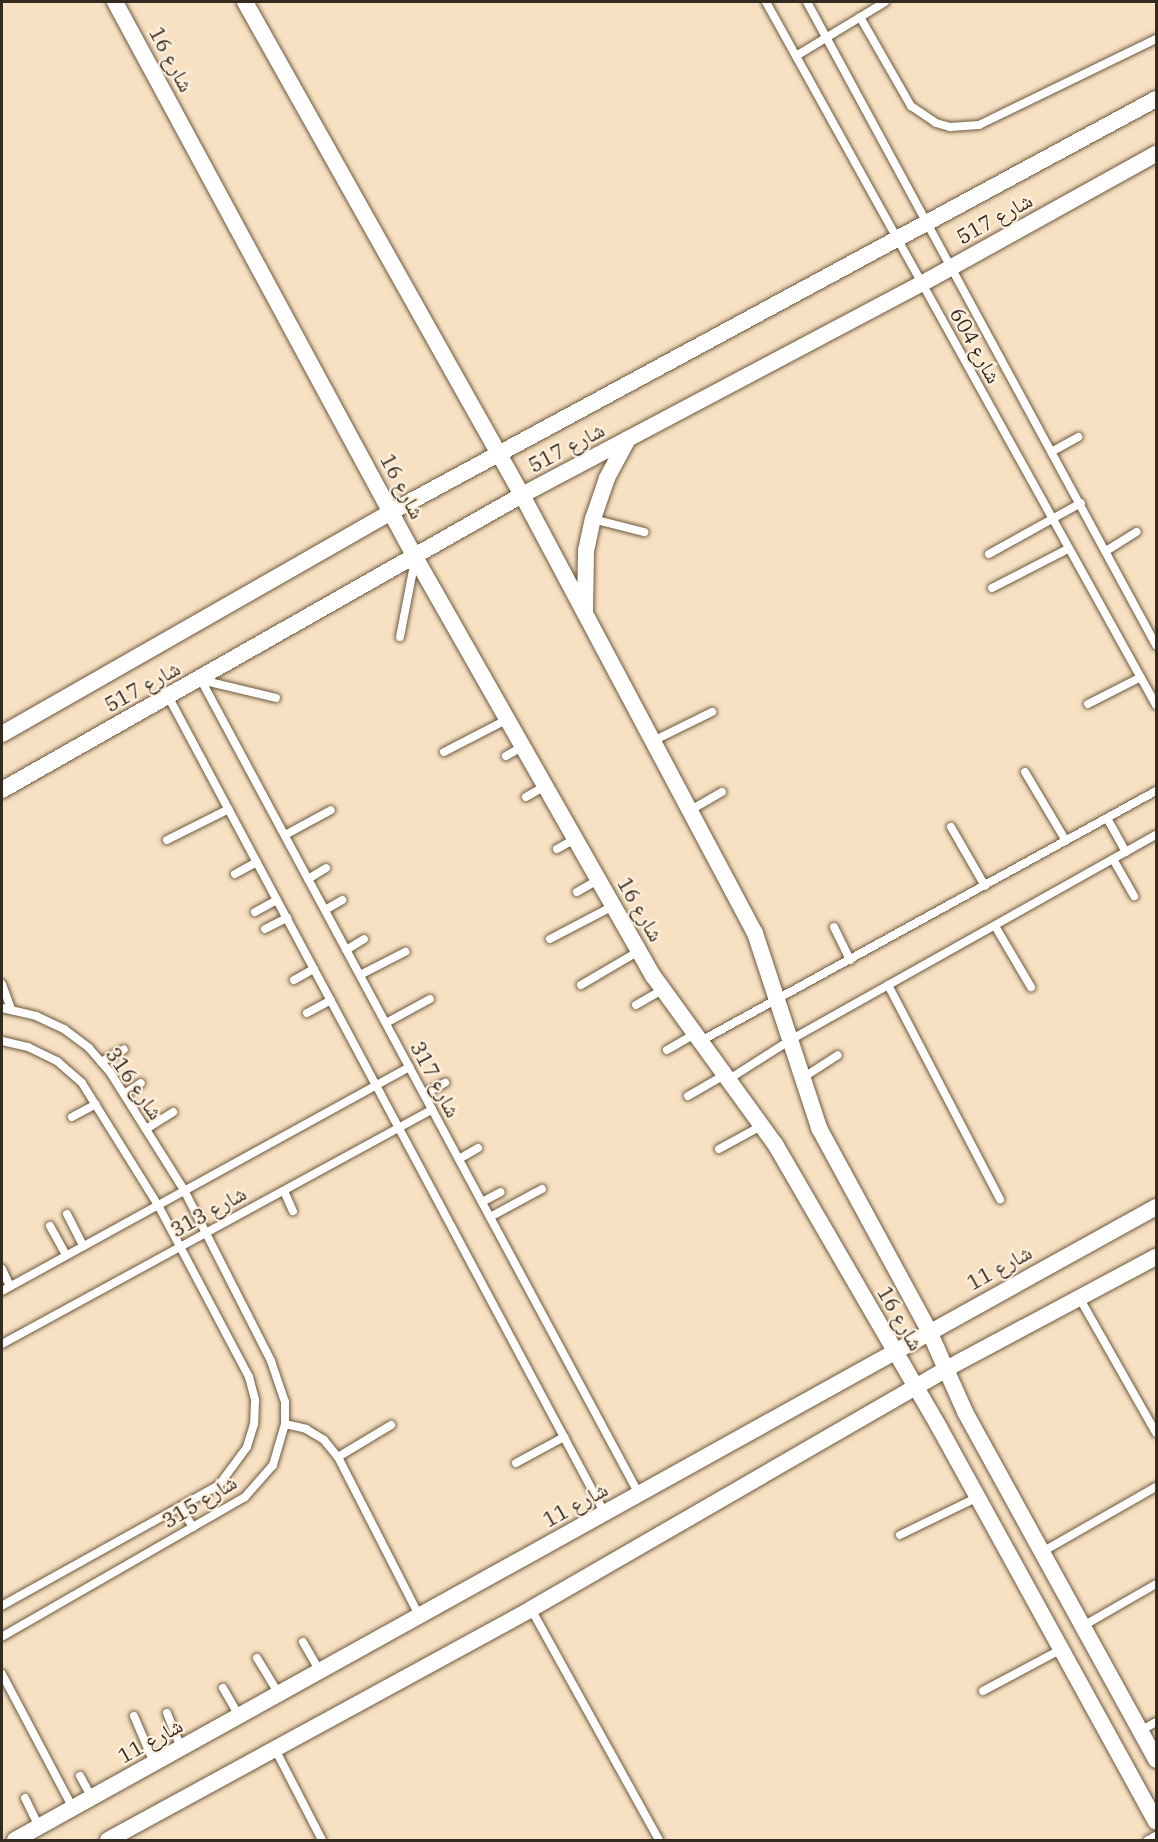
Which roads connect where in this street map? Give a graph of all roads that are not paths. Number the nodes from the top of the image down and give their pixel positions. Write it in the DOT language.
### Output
graph roads {
  1 [pos="115,2"];
  2 [pos="245,2"];
  3 [pos="766,2"];
  4 [pos="807,2"];
  5 [pos="885,2"];
  6 [pos="861,17"];
  7 [pos="827,37"];
  8 [pos="1156,39"];
  9 [pos="796,56"];
  10 [pos="1156,99"];
  11 [pos="1156,154"];
  12 [pos="929,222"];
  13 [pos="897,240"];
  14 [pos="953,266"];
  15 [pos="921,284"];
  16 [pos="1078,437"];
  17 [pos="628,439"];
  18 [pos="1053,451"];
  19 [pos="499,455"];
  20 [pos="522,495"];
  21 [pos="1081,503"];
  22 [pos="391,512"];
  23 [pos="592,519"];
  24 [pos="1052,519"];
  25 [pos="644,532"];
  26 [pos="1137,532"];
  27 [pos="1068,549"];
  28 [pos="1106,550"];
  29 [pos="988,554"];
  30 [pos="415,556"];
  31 [pos="992,588"];
  32 [pos="585,614"];
  33 [pos="400,637"];
  34 [pos="1156,645"];
  35 [pos="1141,677"];
  36 [pos="201,680"];
  37 [pos="169,698"];
  38 [pos="276,698"];
  39 [pos="1088,704"];
  40 [pos="1156,705"];
  41 [pos="712,712"];
  42 [pos="508,719"];
  43 [pos="2,734"];
  44 [pos="653,741"];
  45 [pos="523,746"];
  46 [pos="444,752"];
  47 [pos="506,756"];
  48 [pos="1025,772"];
  49 [pos="545,786"];
  50 [pos="2,790"];
  51 [pos="1156,791"];
  52 [pos="722,792"];
  53 [pos="526,796"];
  54 [pos="229,809"];
  55 [pos="331,810"];
  56 [pos="690,811"];
  57 [pos="1107,818"];
  58 [pos="951,827"];
  59 [pos="285,835"];
  60 [pos="1156,835"];
  61 [pos="575,839"];
  62 [pos="167,840"];
  63 [pos="1066,841"];
  64 [pos="556,849"];
  65 [pos="1126,852"];
  66 [pos="1113,859"];
  67 [pos="257,862"];
  68 [pos="326,868"];
  69 [pos="235,874"];
  70 [pos="308,879"];
  71 [pos="598,880"];
  72 [pos="985,886"];
  73 [pos="577,892"];
  74 [pos="1134,896"];
  75 [pos="277,900"];
  76 [pos="342,900"];
  77 [pos="613,906"];
  78 [pos="325,910"];
  79 [pos="255,912"];
  80 [pos="287,918"];
  81 [pos="995,926"];
  82 [pos="834,927"];
  83 [pos="265,929"];
  84 [pos="364,939"];
  85 [pos="550,939"];
  86 [pos="346,950"];
  87 [pos="639,951"];
  88 [pos="405,952"];
  89 [pos="850,960"];
  90 [pos="314,969"];
  91 [pos="360,975"];
  92 [pos="294,980"];
  93 [pos="2,984"];
  94 [pos="581,985"];
  95 [pos="888,985"];
  96 [pos="1031,987"];
  97 [pos="662,990"];
  98 [pos="430,999"];
  99 [pos="331,1000"];
  100 [pos="779,1000"];
  101 [pos="636,1005"];
  102 [pos="2,1008"];
  103 [pos="12,1009"];
  104 [pos="307,1013"];
  105 [pos="386,1023"];
  106 [pos="696,1039"];
  107 [pos="792,1039"];
  108 [pos="2,1041"];
  109 [pos="124,1049"];
  110 [pos="667,1050"];
  111 [pos="838,1055"];
  112 [pos="101,1062"];
  113 [pos="409,1067"];
  114 [pos="804,1077"];
  115 [pos="724,1078"];
  116 [pos="141,1083"];
  117 [pos="445,1083"];
  118 [pos="376,1085"];
  119 [pos="124,1094"];
  120 [pos="424,1094"];
  121 [pos="688,1096"];
  122 [pos="96,1104"];
  123 [pos="432,1110"];
  124 [pos="173,1112"];
  125 [pos="72,1117"];
  126 [pos="761,1126"];
  127 [pos="399,1128"];
  128 [pos="146,1129"];
  129 [pos="478,1148"];
  130 [pos="719,1149"];
  131 [pos="459,1159"];
  132 [pos="184,1190"];
  133 [pos="542,1190"];
  134 [pos="284,1191"];
  135 [pos="501,1192"];
  136 [pos="1000,1198"];
  137 [pos="482,1202"];
  138 [pos="158,1205"];
  139 [pos="1156,1207"];
  140 [pos="293,1211"];
  141 [pos="67,1214"];
  142 [pos="490,1217"];
  143 [pos="50,1226"];
  144 [pos="207,1232"];
  145 [pos="83,1246"];
  146 [pos="180,1247"];
  147 [pos="66,1255"];
  148 [pos="1156,1257"];
  149 [pos="2,1269"];
  150 [pos="6,1288"];
  151 [pos="1080,1299"];
  152 [pos="929,1331"];
  153 [pos="2,1344"];
  154 [pos="894,1351"];
  155 [pos="946,1369"];
  156 [pos="916,1388"];
  157 [pos="285,1424"];
  158 [pos="391,1425"];
  159 [pos="1156,1433"];
  160 [pos="564,1437"];
  161 [pos="338,1457"];
  162 [pos="516,1463"];
  163 [pos="1156,1487"];
  164 [pos="639,1494"];
  165 [pos="978,1497"];
  166 [pos="180,1507"];
  167 [pos="605,1514"];
  168 [pos="193,1527"];
  169 [pos="900,1535"];
  170 [pos="1042,1552"];
  171 [pos="1156,1584"];
  172 [pos="2,1606"];
  173 [pos="531,1609"];
  174 [pos="420,1617"];
  175 [pos="1083,1626"];
  176 [pos="2,1637"];
  177 [pos="303,1642"];
  178 [pos="1062,1649"];
  179 [pos="257,1658"];
  180 [pos="320,1672"];
  181 [pos="2,1674"];
  182 [pos="223,1688"];
  183 [pos="983,1691"];
  184 [pos="279,1694"];
  185 [pos="167,1713"];
  186 [pos="134,1716"];
  187 [pos="240,1716"];
  188 [pos="1156,1722"];
  189 [pos="1140,1731"];
  190 [pos="181,1749"];
  191 [pos="275,1749"];
  192 [pos="1156,1760"];
  193 [pos="154,1763"];
  194 [pos="80,1776"];
  195 [pos="25,1798"];
  196 [pos="92,1798"];
  197 [pos="74,1808"];
  198 [pos="1156,1821"];
  199 [pos="39,1827"];
  200 [pos="1156,1836"];
  201 [pos="15,1840"];
  202 [pos="108,1840"];
  203 [pos="322,1840"];
  204 [pos="658,1840"];
  205 [pos="1148,1840"];
  1 -- 22 [label="street, شارع 16"];
  2 -- 19 [label="street, شارع 16"];
  3 -- 9 [label="lane, شارع 604"];
  4 -- 7 [label="lane, شارع 604"];
  5 -- 6 [label="lane"];
  6 -- 7 [label="lane"];
  6 -- 8 [label="lane"];
  7 -- 9 [label="lane"];
  7 -- 12 [label="lane, شارع 604"];
  9 -- 13 [label="lane, شارع 604"];
  10 -- 12 [label="street, شارع 517"];
  11 -- 14 [label="street, شارع 517"];
  12 -- 13 [label="street, شارع 517"];
  12 -- 14 [label="lane, شارع 604"];
  13 -- 15 [label="lane, شارع 604"];
  13 -- 19 [label="street, شارع 517"];
  14 -- 15 [label="street, شارع 517"];
  14 -- 18 [label="lane, شارع 604"];
  15 -- 17 [label="street, شارع 517"];
  15 -- 24 [label="lane, شارع 604"];
  16 -- 18 [label="lane"];
  17 -- 20 [label="street, شارع 517"];
  17 -- 23 [label="street"];
  18 -- 21 [label="lane, شارع 604"];
  19 -- 20 [label="street, شارع 16"];
  19 -- 22 [label="street, شارع 517"];
  20 -- 30 [label="street, شارع 517"];
  20 -- 32 [label="street, شارع 16"];
  21 -- 24 [label="lane"];
  21 -- 28 [label="lane, شارع 604"];
  22 -- 30 [label="street, شارع 16"];
  22 -- 43 [label="street, شارع 517"];
  23 -- 25 [label="lane"];
  23 -- 32 [label="street"];
  24 -- 27 [label="lane, شارع 604"];
  24 -- 29 [label="lane"];
  26 -- 28 [label="lane"];
  27 -- 31 [label="lane"];
  27 -- 35 [label="lane, شارع 604"];
  28 -- 34 [label="lane, شارع 604"];
  30 -- 33 [label="lane"];
  30 -- 36 [label="street, شارع 517"];
  30 -- 42 [label="street, شارع 16"];
  32 -- 44 [label="street, شارع 16"];
  35 -- 39 [label="lane"];
  35 -- 40 [label="lane, شارع 604"];
  36 -- 37 [label="street, شارع 517"];
  36 -- 38 [label="lane"];
  36 -- 59 [label="lane, شارع 317"];
  37 -- 50 [label="street, شارع 517"];
  37 -- 54 [label="lane"];
  41 -- 44 [label="lane"];
  42 -- 45 [label="street, شارع 16"];
  42 -- 46 [label="lane"];
  44 -- 56 [label="street, شارع 16"];
  45 -- 47 [label="lane"];
  45 -- 49 [label="street, شارع 16"];
  48 -- 63 [label="lane"];
  49 -- 53 [label="lane"];
  49 -- 61 [label="street, شارع 16"];
  51 -- 57 [label="lane"];
  52 -- 56 [label="lane"];
  54 -- 62 [label="lane"];
  54 -- 67 [label="lane"];
  55 -- 59 [label="lane"];
  56 -- 100 [label="street, شارع 16"];
  57 -- 63 [label="lane"];
  57 -- 65 [label="lane"];
  58 -- 72 [label="lane"];
  59 -- 70 [label="lane, شارع 317"];
  60 -- 65 [label="lane"];
  61 -- 64 [label="lane"];
  61 -- 71 [label="street, شارع 16"];
  63 -- 72 [label="lane"];
  65 -- 66 [label="lane"];
  66 -- 74 [label="lane"];
  66 -- 81 [label="lane"];
  67 -- 69 [label="lane"];
  67 -- 75 [label="lane"];
  68 -- 70 [label="lane"];
  70 -- 78 [label="lane, شارع 317"];
  71 -- 73 [label="lane"];
  71 -- 77 [label="street, شارع 16"];
  72 -- 89 [label="lane"];
  75 -- 79 [label="lane"];
  75 -- 80 [label="lane"];
  76 -- 78 [label="lane"];
  77 -- 85 [label="lane"];
  77 -- 87 [label="street, شارع 16"];
  78 -- 86 [label="lane, شارع 317"];
  80 -- 83 [label="lane"];
  80 -- 90 [label="lane"];
  81 -- 95 [label="lane"];
  81 -- 96 [label="lane"];
  82 -- 89 [label="lane"];
  84 -- 86 [label="lane"];
  86 -- 91 [label="lane, شارع 317"];
  87 -- 94 [label="lane"];
  87 -- 97 [label="street, شارع 16"];
  88 -- 91 [label="lane"];
  89 -- 100 [label="lane"];
  90 -- 92 [label="lane"];
  90 -- 99 [label="lane"];
  91 -- 105 [label="lane, شارع 317"];
  93 -- 103 [label="lane"];
  95 -- 107 [label="lane"];
  95 -- 136 [label="lane"];
  97 -- 101 [label="lane"];
  97 -- 106 [label="street, شارع 16"];
  98 -- 105 [label="lane"];
  99 -- 104 [label="lane"];
  99 -- 118 [label="lane"];
  100 -- 106 [label="lane"];
  100 -- 107 [label="street, شارع 16"];
  102 -- 103 [label="lane, شارع 316"];
  103 -- 112 [label="lane, شارع 316"];
  105 -- 113 [label="lane, شارع 317"];
  106 -- 110 [label="lane"];
  106 -- 115 [label="street, شارع 16"];
  107 -- 114 [label="street, شارع 16"];
  107 -- 115 [label="lane"];
  108 -- 122 [label="lane, شارع 316"];
  109 -- 112 [label="lane"];
  111 -- 114 [label="lane"];
  112 -- 119 [label="lane, شارع 316"];
  113 -- 118 [label="lane, شارع 313"];
  113 -- 120 [label="lane, شارع 317"];
  114 -- 152 [label="street, شارع 16"];
  115 -- 121 [label="lane"];
  115 -- 126 [label="street, شارع 16"];
  116 -- 119 [label="lane"];
  117 -- 120 [label="lane"];
  118 -- 127 [label="lane"];
  118 -- 132 [label="lane, شارع 313"];
  119 -- 128 [label="lane, شارع 316"];
  120 -- 123 [label="lane, شارع 317"];
  122 -- 125 [label="lane"];
  122 -- 138 [label="lane, شارع 316"];
  123 -- 127 [label="lane, شارع 313"];
  123 -- 131 [label="lane, شارع 317"];
  124 -- 128 [label="lane"];
  126 -- 130 [label="lane"];
  126 -- 154 [label="street, شارع 16"];
  127 -- 134 [label="lane, شارع 313"];
  127 -- 160 [label="lane"];
  128 -- 132 [label="lane, شارع 316"];
  129 -- 131 [label="lane"];
  131 -- 137 [label="lane, شارع 317"];
  132 -- 138 [label="lane, شارع 313"];
  132 -- 144 [label="lane, شارع 315"];
  133 -- 142 [label="lane"];
  134 -- 140 [label="lane"];
  134 -- 144 [label="lane, شارع 313"];
  135 -- 137 [label="lane"];
  137 -- 142 [label="lane, شارع 317"];
  138 -- 145 [label="lane, شارع 313"];
  138 -- 146 [label="lane, شارع 315"];
  139 -- 152 [label="street, شارع 11"];
  141 -- 145 [label="lane"];
  142 -- 164 [label="lane, شارع 317"];
  143 -- 147 [label="lane"];
  144 -- 146 [label="lane, شارع 313"];
  144 -- 157 [label="lane, شارع 315"];
  145 -- 147 [label="lane, شارع 313"];
  146 -- 153 [label="lane, شارع 313"];
  146 -- 166 [label="lane, شارع 315"];
  147 -- 150 [label="lane, شارع 313"];
  148 -- 151 [label="street"];
  149 -- 150 [label="lane"];
  151 -- 155 [label="street"];
  151 -- 159 [label="lane"];
  152 -- 154 [label="street, شارع 11"];
  152 -- 155 [label="street, شارع 16"];
  154 -- 156 [label="street, شارع 16"];
  154 -- 164 [label="street, شارع 11"];
  155 -- 156 [label="street"];
  155 -- 170 [label="street, شارع 16"];
  156 -- 165 [label="street, شارع 16"];
  156 -- 173 [label="street"];
  157 -- 161 [label="lane"];
  157 -- 168 [label="lane, شارع 315"];
  158 -- 161 [label="lane"];
  160 -- 162 [label="lane"];
  160 -- 167 [label="lane"];
  161 -- 174 [label="lane"];
  163 -- 170 [label="lane"];
  164 -- 167 [label="street, شارع 11"];
  165 -- 169 [label="lane"];
  165 -- 178 [label="street, شارع 16"];
  166 -- 168 [label="lane"];
  166 -- 172 [label="lane, شارع 315"];
  167 -- 174 [label="street, شارع 11"];
  168 -- 176 [label="lane, شارع 315"];
  170 -- 175 [label="street, شارع 16"];
  171 -- 175 [label="lane"];
  173 -- 191 [label="street"];
  173 -- 204 [label="lane"];
  174 -- 180 [label="street, شارع 11"];
  175 -- 189 [label="street, شارع 16"];
  177 -- 180 [label="lane"];
  178 -- 183 [label="lane"];
  178 -- 198 [label="street, شارع 16"];
  179 -- 184 [label="lane"];
  180 -- 184 [label="street, شارع 11"];
  181 -- 197 [label="lane"];
  182 -- 187 [label="lane"];
  184 -- 187 [label="street, شارع 11"];
  185 -- 190 [label="lane"];
  186 -- 193 [label="lane"];
  187 -- 190 [label="street, شارع 11"];
  188 -- 189 [label="lane"];
  189 -- 192 [label="street, شارع 16"];
  190 -- 193 [label="street, شارع 11"];
  191 -- 202 [label="street"];
  191 -- 203 [label="lane"];
  193 -- 196 [label="street, شارع 11"];
  194 -- 196 [label="lane"];
  195 -- 199 [label="lane"];
  196 -- 197 [label="street, شارع 11"];
  197 -- 199 [label="street, شارع 11"];
  199 -- 201 [label="street, شارع 11"];
  200 -- 205 [label="lane"];
}
